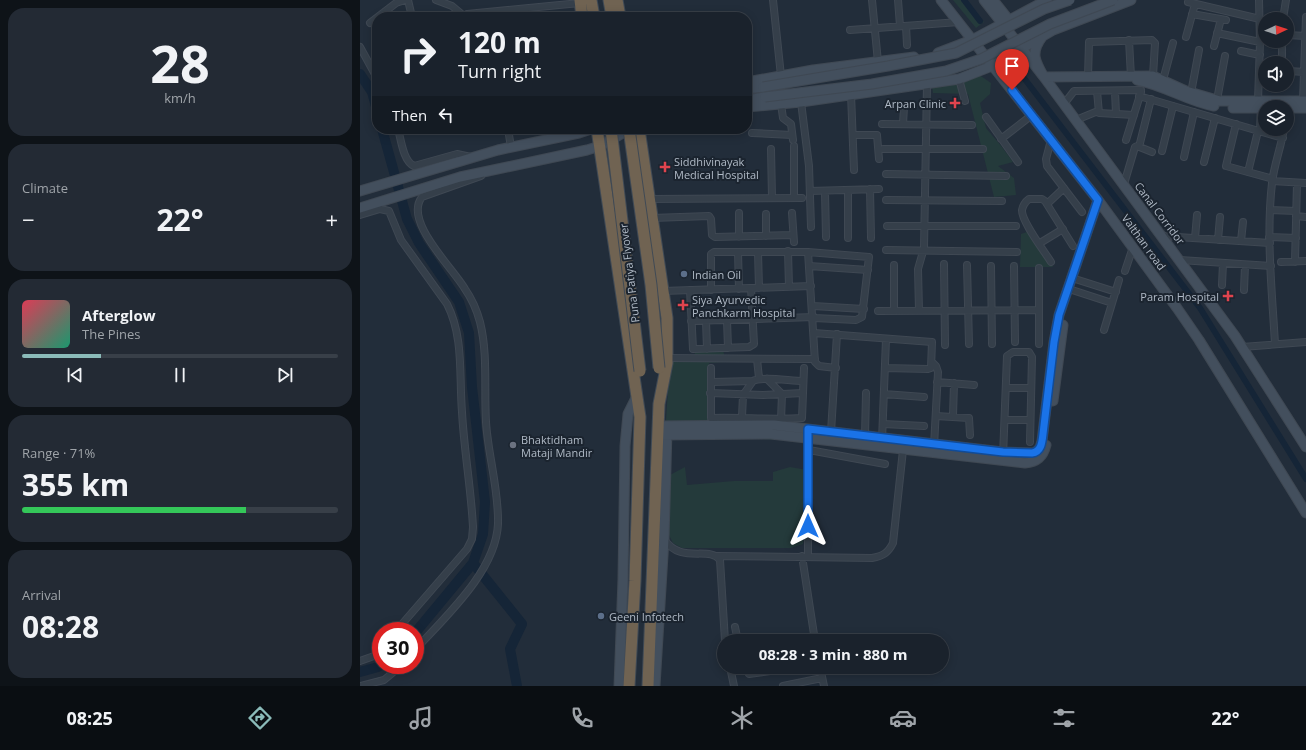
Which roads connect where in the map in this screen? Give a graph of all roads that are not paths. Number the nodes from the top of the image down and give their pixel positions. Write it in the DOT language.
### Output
graph roads {
  1 [pos="407,0"];
  2 [pos="436,0"];
  3 [pos="536,0"];
  4 [pos="609,0"];
  5 [pos="617,0"];
  6 [pos="773,0"];
  7 [pos="872,0"];
  8 [pos="898,0"];
  9 [pos="941,0"];
  10 [pos="984,0"];
  11 [pos="993,0"];
  12 [pos="1047,0"];
  13 [pos="1070,0"];
  14 [pos="1113,0"];
  15 [pos="1131,0"];
  16 [pos="1259,0"];
  17 [pos="1286,0"];
  18 [pos="584,1"];
  19 [pos="1188,2"];
  20 [pos="1195,4"];
  21 [pos="537,7"];
  22 [pos="386,12"];
  23 [pos="411,12"];
  24 [pos="459,12"];
  25 [pos="496,12"];
  26 [pos="583,12"];
  27 [pos="591,12"];
  28 [pos="611,12"];
  29 [pos="619,12"];
  30 [pos="1260,12"];
  31 [pos="1284,12"];
  32 [pos="1192,14"];
  33 [pos="1306,17"];
  34 [pos="1258,19"];
  35 [pos="1005,21"];
  36 [pos="959,22"];
  37 [pos="903,26"];
  38 [pos="874,28"];
  39 [pos="850,30"];
  40 [pos="1217,33"];
  41 [pos="1294,35"];
  42 [pos="1043,36"];
  43 [pos="1305,36"];
  44 [pos="1186,37"];
  45 [pos="972,40"];
  46 [pos="1129,40"];
  47 [pos="1258,42"];
  48 [pos="1172,43"];
  49 [pos="907,45"];
  50 [pos="1214,46"];
  51 [pos="360,47"];
  52 [pos="1021,48"];
  53 [pos="1260,48"];
  54 [pos="1199,50"];
  55 [pos="1241,51"];
  56 [pos="1260,55"];
  57 [pos="1225,56"];
  58 [pos="878,62"];
  59 [pos="992,66"];
  60 [pos="372,69"];
  61 [pos="1294,71"];
  62 [pos="1305,72"];
  63 [pos="781,76"];
  64 [pos="1153,76"];
  65 [pos="1044,77"];
  66 [pos="1088,77"];
  67 [pos="1129,77"];
  68 [pos="959,79"];
  69 [pos="1163,80"];
  70 [pos="752,81"];
  71 [pos="1144,81"];
  72 [pos="927,84"];
  73 [pos="752,88"];
  74 [pos="1097,91"];
  75 [pos="1116,91"];
  76 [pos="1140,93"];
  77 [pos="1191,93"];
  78 [pos="851,94"];
  79 [pos="752,99"];
  80 [pos="1152,99"];
  81 [pos="1217,100"];
  82 [pos="965,101"];
  83 [pos="801,102"];
  84 [pos="1305,103"];
  85 [pos="780,104"];
  86 [pos="1064,104"];
  87 [pos="1258,105"];
  88 [pos="1258,105"];
  89 [pos="1173,106"];
  90 [pos="1294,106"];
  91 [pos="752,107"];
  92 [pos="904,107"];
  93 [pos="1098,111"];
  94 [pos="1194,112"];
  95 [pos="1116,114"];
  96 [pos="1134,115"];
  97 [pos="1032,116"];
  98 [pos="986,117"];
  99 [pos="1215,118"];
  100 [pos="1076,120"];
  101 [pos="882,124"];
  102 [pos="904,124"];
  103 [pos="926,124"];
  104 [pos="972,124"];
  105 [pos="1236,124"];
  106 [pos="1258,131"];
  107 [pos="752,133"];
  108 [pos="400,134"];
  109 [pos="509,134"];
  110 [pos="574,134"];
  111 [pos="599,134"];
  112 [pos="611,134"];
  113 [pos="621,134"];
  114 [pos="631,134"];
  115 [pos="640,134"];
  116 [pos="853,135"];
  117 [pos="1258,135"];
  118 [pos="1276,136"];
  119 [pos="1283,138"];
  120 [pos="1002,139"];
  121 [pos="793,140"];
  122 [pos="1051,140"];
  123 [pos="1126,140"];
  124 [pos="600,146"];
  125 [pos="511,147"];
  126 [pos="1139,147"];
  127 [pos="771,148"];
  128 [pos="883,149"];
  129 [pos="926,149"];
  130 [pos="983,149"];
  131 [pos="1162,151"];
  132 [pos="1152,152"];
  133 [pos="471,157"];
  134 [pos="1184,157"];
  135 [pos="879,159"];
  136 [pos="1018,162"];
  137 [pos="1204,162"];
  138 [pos="500,169"];
  139 [pos="854,170"];
  140 [pos="1248,172"];
  141 [pos="886,174"];
  142 [pos="925,175"];
  143 [pos="1006,176"];
  144 [pos="1273,180"];
  145 [pos="1297,183"];
  146 [pos="1124,184"];
  147 [pos="1306,184"];
  148 [pos="1064,188"];
  149 [pos="870,189"];
  150 [pos="879,189"];
  151 [pos="825,190"];
  152 [pos="848,190"];
  153 [pos="360,191"];
  154 [pos="810,191"];
  155 [pos="772,198"];
  156 [pos="794,198"];
  157 [pos="802,198"];
  158 [pos="650,200"];
  159 [pos="886,200"];
  160 [pos="925,200"];
  161 [pos="1098,200"];
  162 [pos="1002,201"];
  163 [pos="1047,204"];
  164 [pos="360,208"];
  165 [pos="1270,210"];
  166 [pos="1082,212"];
  167 [pos="739,213"];
  168 [pos="792,213"];
  169 [pos="766,214"];
  170 [pos="1296,214"];
  171 [pos="360,215"];
  172 [pos="1197,215"];
  173 [pos="1220,217"];
  174 [pos="1306,217"];
  175 [pos="652,218"];
  176 [pos="1243,222"];
  177 [pos="811,226"];
  178 [pos="887,226"];
  179 [pos="924,226"];
  180 [pos="1016,226"];
  181 [pos="1063,229"];
  182 [pos="766,236"];
  183 [pos="1162,236"];
  184 [pos="739,237"];
  185 [pos="826,237"];
  186 [pos="848,238"];
  187 [pos="871,238"];
  188 [pos="1195,238"];
  189 [pos="1296,238"];
  190 [pos="1218,240"];
  191 [pos="1270,240"];
  192 [pos="1241,241"];
  193 [pos="1040,243"];
  194 [pos="1073,246"];
  195 [pos="1133,247"];
  196 [pos="886,250"];
  197 [pos="788,251"];
  198 [pos="923,251"];
  199 [pos="738,252"];
  200 [pos="758,252"];
  201 [pos="808,252"];
  202 [pos="1017,252"];
  203 [pos="1180,260"];
  204 [pos="1306,261"];
  205 [pos="1051,262"];
  206 [pos="1281,262"];
  207 [pos="1295,262"];
  208 [pos="1223,263"];
  209 [pos="944,264"];
  210 [pos="894,265"];
  211 [pos="967,265"];
  212 [pos="1245,265"];
  213 [pos="810,266"];
  214 [pos="991,266"];
  215 [pos="1014,266"];
  216 [pos="1271,266"];
  217 [pos="1039,268"];
  218 [pos="868,270"];
  219 [pos="1124,271"];
  220 [pos="1072,278"];
  221 [pos="1119,280"];
  222 [pos="1222,285"];
  223 [pos="811,286"];
  224 [pos="789,287"];
  225 [pos="750,288"];
  226 [pos="759,288"];
  227 [pos="739,289"];
  228 [pos="1069,289"];
  229 [pos="690,290"];
  230 [pos="711,290"];
  231 [pos="1244,290"];
  232 [pos="663,291"];
  233 [pos="1116,292"];
  234 [pos="1112,303"];
  235 [pos="813,306"];
  236 [pos="864,309"];
  237 [pos="991,310"];
  238 [pos="1015,310"];
  239 [pos="1039,310"];
  240 [pos="878,311"];
  241 [pos="894,311"];
  242 [pos="919,311"];
  243 [pos="945,311"];
  244 [pos="968,311"];
  245 [pos="814,317"];
  246 [pos="752,319"];
  247 [pos="728,320"];
  248 [pos="691,321"];
  249 [pos="706,321"];
  250 [pos="1104,330"];
  251 [pos="814,332"];
  252 [pos="837,334"];
  253 [pos="886,339"];
  254 [pos="1015,342"];
  255 [pos="1306,342"];
  256 [pos="969,344"];
  257 [pos="992,344"];
  258 [pos="1039,344"];
  259 [pos="1275,344"];
  260 [pos="945,345"];
  261 [pos="1242,347"];
  262 [pos="728,348"];
  263 [pos="707,349"];
  264 [pos="667,358"];
  265 [pos="758,359"];
  266 [pos="815,359"];
  267 [pos="932,362"];
  268 [pos="711,368"];
  269 [pos="804,368"];
  270 [pos="836,368"];
  271 [pos="885,368"];
  272 [pos="767,379"];
  273 [pos="756,380"];
  274 [pos="804,381"];
  275 [pos="712,382"];
  276 [pos="937,382"];
  277 [pos="954,383"];
  278 [pos="974,385"];
  279 [pos="1006,388"];
  280 [pos="1031,388"];
  281 [pos="803,392"];
  282 [pos="710,393"];
  283 [pos="782,394"];
  284 [pos="866,394"];
  285 [pos="884,394"];
  286 [pos="743,395"];
  287 [pos="636,396"];
  288 [pos="924,396"];
  289 [pos="659,404"];
  290 [pos="936,416"];
  291 [pos="953,416"];
  292 [pos="640,417"];
  293 [pos="742,417"];
  294 [pos="781,420"];
  295 [pos="1005,420"];
  296 [pos="1030,420"];
  297 [pos="883,424"];
  298 [pos="924,426"];
  299 [pos="662,431"];
  300 [pos="831,432"];
  301 [pos="808,433"];
  302 [pos="970,435"];
  303 [pos="865,437"];
  304 [pos="1030,442"];
  305 [pos="882,443"];
  306 [pos="1306,447"];
  307 [pos="934,449"];
  308 [pos="809,450"];
  309 [pos="903,450"];
  310 [pos="1003,457"];
  311 [pos="886,464"];
  312 [pos="660,510"];
  313 [pos="1306,513"];
  314 [pos="664,539"];
  315 [pos="717,556"];
  316 [pos="805,556"];
  317 [pos="404,622"];
  318 [pos="735,627"];
  319 [pos="725,634"];
  320 [pos="736,634"];
  321 [pos="814,634"];
  322 [pos="424,640"];
  323 [pos="655,640"];
  324 [pos="372,657"];
  325 [pos="360,661"];
  326 [pos="391,674"];
  327 [pos="731,674"];
  328 [pos="821,674"];
  329 [pos="822,678"];
  330 [pos="360,686"];
  331 [pos="619,686"];
  332 [pos="629,686"];
  333 [pos="648,686"];
  334 [pos="655,686"];
  335 [pos="734,686"];
  336 [pos="783,686"];
  337 [pos="824,686"];
  1 -- 22 [label="street"];
  1 -- 23 [label="street"];
  2 -- 24 [label="street"];
  3 -- 21 [label="street"];
  4 -- 28 [label="highway"];
  5 -- 29 [label="highway"];
  6 -- 63 [label="street"];
  7 -- 38 [label="street"];
  8 -- 37 [label="street"];
  9 -- 36 [label="main road, Valthan road"];
  10 -- 35 [label="main road, Canal Corridor"];
  11 -- 35 [label="main road"];
  12 -- 35 [label="main road"];
  13 -- 73 [label="main road, bridge"];
  14 -- 79 [label="main road, bridge"];
  15 -- 42 [label="main road"];
  16 -- 30 [label="street"];
  17 -- 31 [label="street"];
  18 -- 21 [label="street"];
  18 -- 26 [label="highway"];
  18 -- 27 [label="highway"];
  19 -- 20 [label="street"];
  20 -- 32 [label="street"];
  20 -- 34 [label="street"];
  21 -- 25 [label="street"];
  32 -- 40 [label="street"];
  32 -- 44 [label="street"];
  33 -- 43 [label="street"];
  35 -- 45 [label="main road"];
  35 -- 52 [label="main road, Canal Corridor"];
  36 -- 37 [label="street"];
  36 -- 45 [label="main road, Valthan road"];
  37 -- 38 [label="street"];
  37 -- 49 [label="street"];
  38 -- 39 [label="street"];
  38 -- 58 [label="street"];
  40 -- 47 [label="street"];
  40 -- 50 [label="street"];
  41 -- 43 [label="street"];
  42 -- 52 [label="main road"];
  42 -- 65 [label="main road"];
  43 -- 62 [label="street"];
  45 -- 58 [label="main road"];
  45 -- 59 [label="main road, Valthan road"];
  46 -- 64 [label="street"];
  46 -- 66 [label="street"];
  46 -- 67 [label="street"];
  48 -- 69 [label="street"];
  51 -- 60 [label="street"];
  52 -- 59 [label="main road"];
  52 -- 65 [label="main road, Canal Corridor"];
  53 -- 56 [label="street"];
  54 -- 77 [label="street"];
  55 -- 56 [label="street"];
  57 -- 81 [label="street"];
  58 -- 63 [label="main road"];
  59 -- 68 [label="main road"];
  59 -- 97 [label="main road, Valthan road"];
  61 -- 62 [label="street"];
  62 -- 84 [label="street"];
  63 -- 70 [label="main road"];
  64 -- 67 [label="main road"];
  64 -- 69 [label="main road"];
  65 -- 66 [label="main road"];
  65 -- 86 [label="main road, Canal Corridor"];
  66 -- 67 [label="main road"];
  67 -- 71 [label="main road"];
  68 -- 72 [label="main road"];
  68 -- 82 [label="street"];
  69 -- 77 [label="main road"];
  71 -- 76 [label="street"];
  71 -- 88 [label="main road"];
  72 -- 78 [label="main road"];
  72 -- 103 [label="street"];
  74 -- 75 [label="street"];
  74 -- 86 [label="street"];
  74 -- 93 [label="street"];
  75 -- 76 [label="street"];
  75 -- 95 [label="street"];
  76 -- 80 [label="street"];
  76 -- 96 [label="street"];
  77 -- 81 [label="main road"];
  78 -- 83 [label="main road"];
  78 -- 116 [label="street"];
  80 -- 89 [label="street"];
  80 -- 126 [label="street"];
  81 -- 87 [label="main road"];
  83 -- 85 [label="main road"];
  83 -- 154 [label="street"];
  84 -- 90 [label="main road"];
  85 -- 91 [label="main road"];
  85 -- 121 [label="street"];
  86 -- 100 [label="main road, Canal Corridor"];
  89 -- 94 [label="street"];
  89 -- 131 [label="street"];
  92 -- 102 [label="street"];
  93 -- 95 [label="street"];
  93 -- 100 [label="street"];
  94 -- 99 [label="street"];
  94 -- 134 [label="street"];
  95 -- 96 [label="street"];
  96 -- 123 [label="street"];
  97 -- 120 [label="street"];
  97 -- 122 [label="main road, Valthan road"];
  98 -- 120 [label="street"];
  99 -- 105 [label="street"];
  99 -- 137 [label="street"];
  100 -- 146 [label="main road, Canal Corridor"];
  101 -- 102 [label="street"];
  102 -- 103 [label="street"];
  103 -- 104 [label="street"];
  103 -- 129 [label="street"];
  105 -- 106 [label="street"];
  105 -- 140 [label="street"];
  107 -- 121 [label="street"];
  108 -- 133 [label="street"];
  109 -- 125 [label="street"];
  110 -- 125 [label="main road"];
  111 -- 124 [label="highway"];
  112 -- 292 [label="highway, Puna Patiya Flyover, bridge"];
  113 -- 124 [label="main road"];
  114 -- 289 [label="highway, Puna Patiya Flyover, bridge"];
  115 -- 158 [label="highway"];
  116 -- 135 [label="street"];
  116 -- 139 [label="street"];
  117 -- 140 [label="street"];
  118 -- 119 [label="street"];
  119 -- 144 [label="street"];
  120 -- 136 [label="street"];
  121 -- 156 [label="street"];
  122 -- 148 [label="street"];
  122 -- 161 [label="main road, Valthan road"];
  124 -- 138 [label="main road"];
  124 -- 287 [label="highway"];
  125 -- 133 [label="main road"];
  126 -- 132 [label="street"];
  126 -- 146 [label="street"];
  127 -- 155 [label="street"];
  128 -- 129 [label="street"];
  129 -- 130 [label="street"];
  129 -- 142 [label="street"];
  133 -- 153 [label="main road"];
  138 -- 164 [label="main road"];
  138 -- 322 [label="street"];
  140 -- 144 [label="street"];
  141 -- 142 [label="street"];
  142 -- 143 [label="street"];
  142 -- 160 [label="street"];
  144 -- 145 [label="street"];
  144 -- 165 [label="street"];
  145 -- 147 [label="street"];
  145 -- 170 [label="street"];
  146 -- 183 [label="main road, Canal Corridor"];
  148 -- 163 [label="street"];
  148 -- 166 [label="street"];
  149 -- 150 [label="street"];
  149 -- 152 [label="street"];
  149 -- 187 [label="street"];
  151 -- 152 [label="street"];
  151 -- 154 [label="street"];
  151 -- 185 [label="street"];
  152 -- 186 [label="street"];
  154 -- 177 [label="street"];
  155 -- 156 [label="street"];
  155 -- 158 [label="street"];
  156 -- 157 [label="street"];
  158 -- 175 [label="highway"];
  159 -- 160 [label="street"];
  160 -- 162 [label="street"];
  160 -- 179 [label="street"];
  161 -- 195 [label="main road, Valthan road"];
  161 -- 220 [label="main road"];
  163 -- 181 [label="street"];
  163 -- 193 [label="street"];
  165 -- 170 [label="street"];
  165 -- 191 [label="street"];
  167 -- 184 [label="street"];
  168 -- 182 [label="street"];
  169 -- 182 [label="street"];
  170 -- 174 [label="street"];
  170 -- 189 [label="street"];
  171 -- 317 [label="street"];
  172 -- 188 [label="street"];
  173 -- 190 [label="street"];
  175 -- 184 [label="street"];
  175 -- 232 [label="highway"];
  176 -- 192 [label="street"];
  178 -- 179 [label="street"];
  179 -- 180 [label="street"];
  179 -- 198 [label="street"];
  181 -- 193 [label="street"];
  181 -- 194 [label="street"];
  182 -- 184 [label="street"];
  183 -- 188 [label="street"];
  183 -- 203 [label="main road, Canal Corridor"];
  188 -- 190 [label="street"];
  189 -- 191 [label="street"];
  189 -- 207 [label="street"];
  190 -- 192 [label="street"];
  191 -- 192 [label="street"];
  191 -- 216 [label="street"];
  193 -- 205 [label="street"];
  195 -- 219 [label="street"];
  195 -- 313 [label="main road, Valthan road"];
  196 -- 198 [label="street"];
  197 -- 200 [label="street"];
  197 -- 201 [label="street"];
  197 -- 224 [label="street"];
  198 -- 202 [label="street"];
  198 -- 242 [label="street"];
  199 -- 200 [label="street"];
  199 -- 227 [label="street"];
  199 -- 230 [label="street"];
  200 -- 226 [label="street"];
  201 -- 213 [label="street"];
  201 -- 218 [label="street"];
  203 -- 208 [label="street"];
  203 -- 261 [label="main road, Canal Corridor"];
  204 -- 207 [label="street"];
  206 -- 207 [label="street"];
  208 -- 212 [label="street"];
  208 -- 222 [label="street"];
  209 -- 243 [label="street"];
  210 -- 241 [label="street"];
  211 -- 244 [label="street"];
  212 -- 216 [label="street"];
  212 -- 231 [label="street"];
  213 -- 218 [label="street"];
  213 -- 223 [label="street"];
  214 -- 237 [label="street"];
  215 -- 238 [label="street"];
  216 -- 259 [label="street"];
  217 -- 239 [label="street"];
  218 -- 236 [label="street"];
  220 -- 228 [label="main road"];
  220 -- 233 [label="street"];
  221 -- 233 [label="street"];
  223 -- 224 [label="street"];
  223 -- 235 [label="street"];
  224 -- 226 [label="street"];
  225 -- 226 [label="street"];
  225 -- 227 [label="street"];
  225 -- 246 [label="street"];
  227 -- 230 [label="street"];
  228 -- 234 [label="street"];
  228 -- 310 [label="main road"];
  229 -- 230 [label="street"];
  229 -- 232 [label="street"];
  229 -- 248 [label="street"];
  232 -- 264 [label="highway"];
  233 -- 234 [label="street"];
  234 -- 250 [label="street"];
  235 -- 236 [label="street"];
  235 -- 245 [label="street"];
  236 -- 245 [label="street"];
  237 -- 238 [label="street"];
  237 -- 244 [label="street"];
  237 -- 257 [label="street"];
  238 -- 239 [label="street"];
  238 -- 254 [label="street"];
  239 -- 258 [label="street"];
  240 -- 241 [label="street"];
  241 -- 242 [label="street"];
  242 -- 243 [label="street"];
  243 -- 244 [label="street"];
  243 -- 260 [label="street"];
  244 -- 256 [label="street"];
  245 -- 246 [label="street"];
  245 -- 251 [label="street"];
  246 -- 247 [label="street"];
  246 -- 262 [label="street"];
  247 -- 249 [label="street"];
  247 -- 262 [label="street"];
  248 -- 249 [label="street"];
  248 -- 263 [label="street"];
  249 -- 263 [label="street"];
  251 -- 252 [label="street"];
  251 -- 266 [label="street"];
  252 -- 253 [label="street"];
  252 -- 270 [label="street"];
  253 -- 267 [label="street"];
  253 -- 271 [label="street"];
  255 -- 259 [label="street"];
  259 -- 261 [label="street"];
  261 -- 306 [label="main road, Canal Corridor"];
  262 -- 263 [label="street"];
  264 -- 265 [label="street"];
  264 -- 289 [label="highway"];
  265 -- 266 [label="street"];
  265 -- 273 [label="street"];
  266 -- 270 [label="street"];
  267 -- 271 [label="street"];
  267 -- 276 [label="street"];
  268 -- 275 [label="street"];
  269 -- 274 [label="street"];
  270 -- 300 [label="street"];
  271 -- 285 [label="street"];
  272 -- 273 [label="street"];
  272 -- 274 [label="street"];
  272 -- 283 [label="street"];
  273 -- 275 [label="street"];
  273 -- 286 [label="street"];
  274 -- 281 [label="street"];
  275 -- 282 [label="street"];
  276 -- 277 [label="street"];
  276 -- 290 [label="street"];
  277 -- 278 [label="street"];
  277 -- 291 [label="street"];
  279 -- 280 [label="street"];
  279 -- 280 [label="street"];
  279 -- 295 [label="street"];
  280 -- 296 [label="street"];
  281 -- 283 [label="street"];
  281 -- 294 [label="street"];
  282 -- 286 [label="street"];
  282 -- 293 [label="street"];
  283 -- 286 [label="street"];
  283 -- 294 [label="street"];
  284 -- 303 [label="street"];
  285 -- 288 [label="street"];
  285 -- 297 [label="street"];
  286 -- 293 [label="street"];
  287 -- 292 [label="highway"];
  287 -- 331 [label="main road"];
  289 -- 299 [label="highway"];
  290 -- 291 [label="street"];
  290 -- 307 [label="street"];
  291 -- 302 [label="street"];
  292 -- 332 [label="highway"];
  293 -- 294 [label="street"];
  295 -- 296 [label="street"];
  295 -- 310 [label="street"];
  296 -- 304 [label="street"];
  297 -- 298 [label="street"];
  297 -- 305 [label="street"];
  299 -- 301 [label="main road"];
  299 -- 312 [label="highway"];
  300 -- 301 [label="main road"];
  300 -- 303 [label="main road"];
  301 -- 305 [label="main road"];
  301 -- 308 [label="street"];
  303 -- 305 [label="main road"];
  305 -- 307 [label="main road"];
  305 -- 309 [label="main road"];
  307 -- 309 [label="main road"];
  307 -- 310 [label="main road"];
  308 -- 311 [label="street"];
  308 -- 316 [label="street"];
  309 -- 316 [label="street"];
  312 -- 314 [label="main road"];
  312 -- 323 [label="highway"];
  314 -- 315 [label="street"];
  314 -- 323 [label="main road"];
  315 -- 316 [label="street"];
  315 -- 319 [label="street"];
  316 -- 321 [label="street"];
  318 -- 320 [label="street"];
  323 -- 333 [label="highway"];
  323 -- 334 [label="main road"];
  324 -- 325 [label="street"];
  326 -- 330 [label="street"];
  327 -- 335 [label="street"];
  328 -- 329 [label="street"];
  329 -- 336 [label="street"];
  329 -- 337 [label="street"];
}
